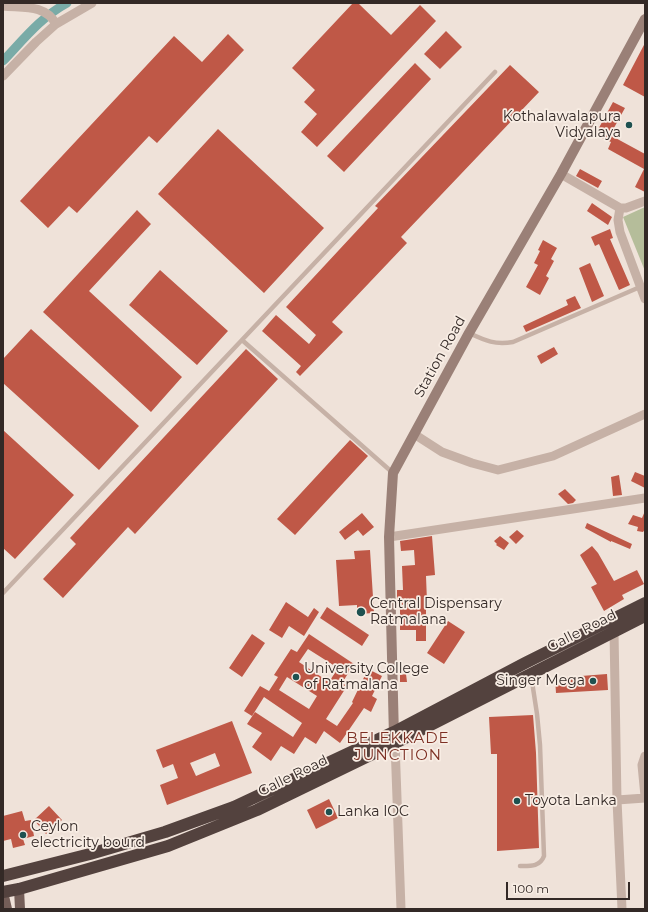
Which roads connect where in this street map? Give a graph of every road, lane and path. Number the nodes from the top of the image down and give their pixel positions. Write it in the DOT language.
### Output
graph roads {
  1 [pos="92,3"];
  2 [pos="3,6"];
  3 [pos="645,19"];
  4 [pos="54,21"];
  5 [pos="495,72"];
  6 [pos="3,76"];
  7 [pos="561,174"];
  8 [pos="645,201"];
  9 [pos="620,208"];
  10 [pos="640,287"];
  11 [pos="645,299"];
  12 [pos="469,333"];
  13 [pos="242,340"];
  14 [pos="645,414"];
  15 [pos="414,434"];
  16 [pos="393,473"];
  17 [pos="645,498"];
  18 [pos="389,537"];
  19 [pos="3,593"];
  20 [pos="645,603"];
  21 [pos="645,616"];
  22 [pos="614,632"];
  23 [pos="530,674"];
  24 [pos="394,738"];
  25 [pos="645,756"];
  26 [pos="645,797"];
  27 [pos="617,800"];
  28 [pos="520,866"];
  29 [pos="17,874"];
  30 [pos="3,876"];
  31 [pos="19,889"];
  32 [pos="3,892"];
  33 [pos="7,909"];
  34 [pos="20,909"];
  35 [pos="401,909"];
  36 [pos="622,909"];
  1 -- 4 [label="street"];
  2 -- 4 [label="street"];
  3 -- 7 [label="street, Station Road"];
  4 -- 6 [label="street"];
  5 -- 13 [label="lane"];
  7 -- 9 [label="street"];
  7 -- 12 [label="street, Station Road"];
  8 -- 9 [label="street"];
  9 -- 10 [label="street"];
  10 -- 11 [label="street"];
  10 -- 12 [label="lane"];
  12 -- 15 [label="street, Station Road"];
  13 -- 16 [label="lane"];
  13 -- 19 [label="lane"];
  14 -- 15 [label="street"];
  15 -- 16 [label="street, Station Road"];
  16 -- 18 [label="street, Station Road"];
  17 -- 18 [label="street"];
  18 -- 24 [label="street, Station Road"];
  20 -- 24 [label="highway, Galle Road"];
  21 -- 22 [label="highway, Galle Road"];
  22 -- 23 [label="highway, Galle Road"];
  22 -- 27 [label="street"];
  23 -- 24 [label="highway, Galle Road"];
  23 -- 28 [label="lane"];
  24 -- 29 [label="highway, Galle Road"];
  24 -- 31 [label="highway, Galle Road"];
  24 -- 35 [label="street"];
  25 -- 26 [label="street"];
  26 -- 27 [label="street"];
  27 -- 36 [label="street"];
  29 -- 30 [label="highway, Galle Road"];
  29 -- 31 [label="highway"];
  31 -- 32 [label="highway, Galle Road"];
  31 -- 34 [label="main road"];
  32 -- 33 [label="main road"];
}
